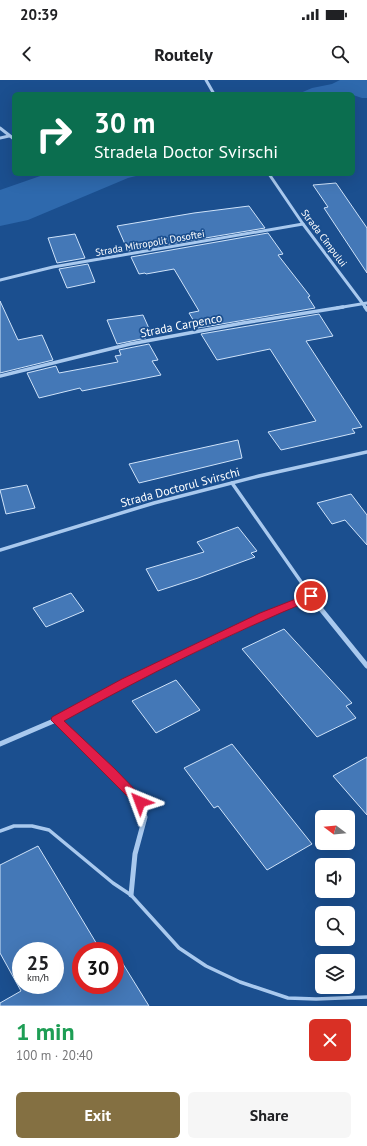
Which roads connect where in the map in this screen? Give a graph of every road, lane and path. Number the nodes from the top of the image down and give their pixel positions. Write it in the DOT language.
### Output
graph roads {
  1 [pos="206,80"];
  2 [pos="213,92"];
  3 [pos="0,128"];
  4 [pos="9,136"];
  5 [pos="0,138"];
  6 [pos="12,138"];
  7 [pos="270,176"];
  8 [pos="303,224"];
  9 [pos="0,280"];
  10 [pos="365,303"];
  11 [pos="367,310"];
  12 [pos="0,376"];
  13 [pos="367,452"];
  14 [pos="232,483"];
  15 [pos="0,550"];
  16 [pos="311,596"];
  17 [pos="367,666"];
  18 [pos="56,720"];
  19 [pos="0,744"];
  20 [pos="0,831"];
  21 [pos="131,895"];
  22 [pos="367,997"];
  1 -- 2 [label="street"];
  3 -- 4 [label="street"];
  4 -- 5 [label="street"];
  4 -- 6 [label="street"];
  7 -- 8 [label="street, Strada Cîmpului"];
  8 -- 9 [label="street, Strada Mitropolit Dosoftei"];
  8 -- 10 [label="street, Strada Cîmpului"];
  10 -- 11 [label="street, Strada Cîmpului"];
  10 -- 12 [label="street, Strada Carpenco"];
  13 -- 14 [label="street, Strada Doctorul Svirschi"];
  14 -- 15 [label="street, Strada Doctorul Svirschi"];
  14 -- 16 [label="street"];
  16 -- 17 [label="street"];
  16 -- 18 [label="street"];
  18 -- 19 [label="street"];
  18 -- 21 [label="street"];
  20 -- 21 [label="lane"];
  21 -- 22 [label="lane"];
}
